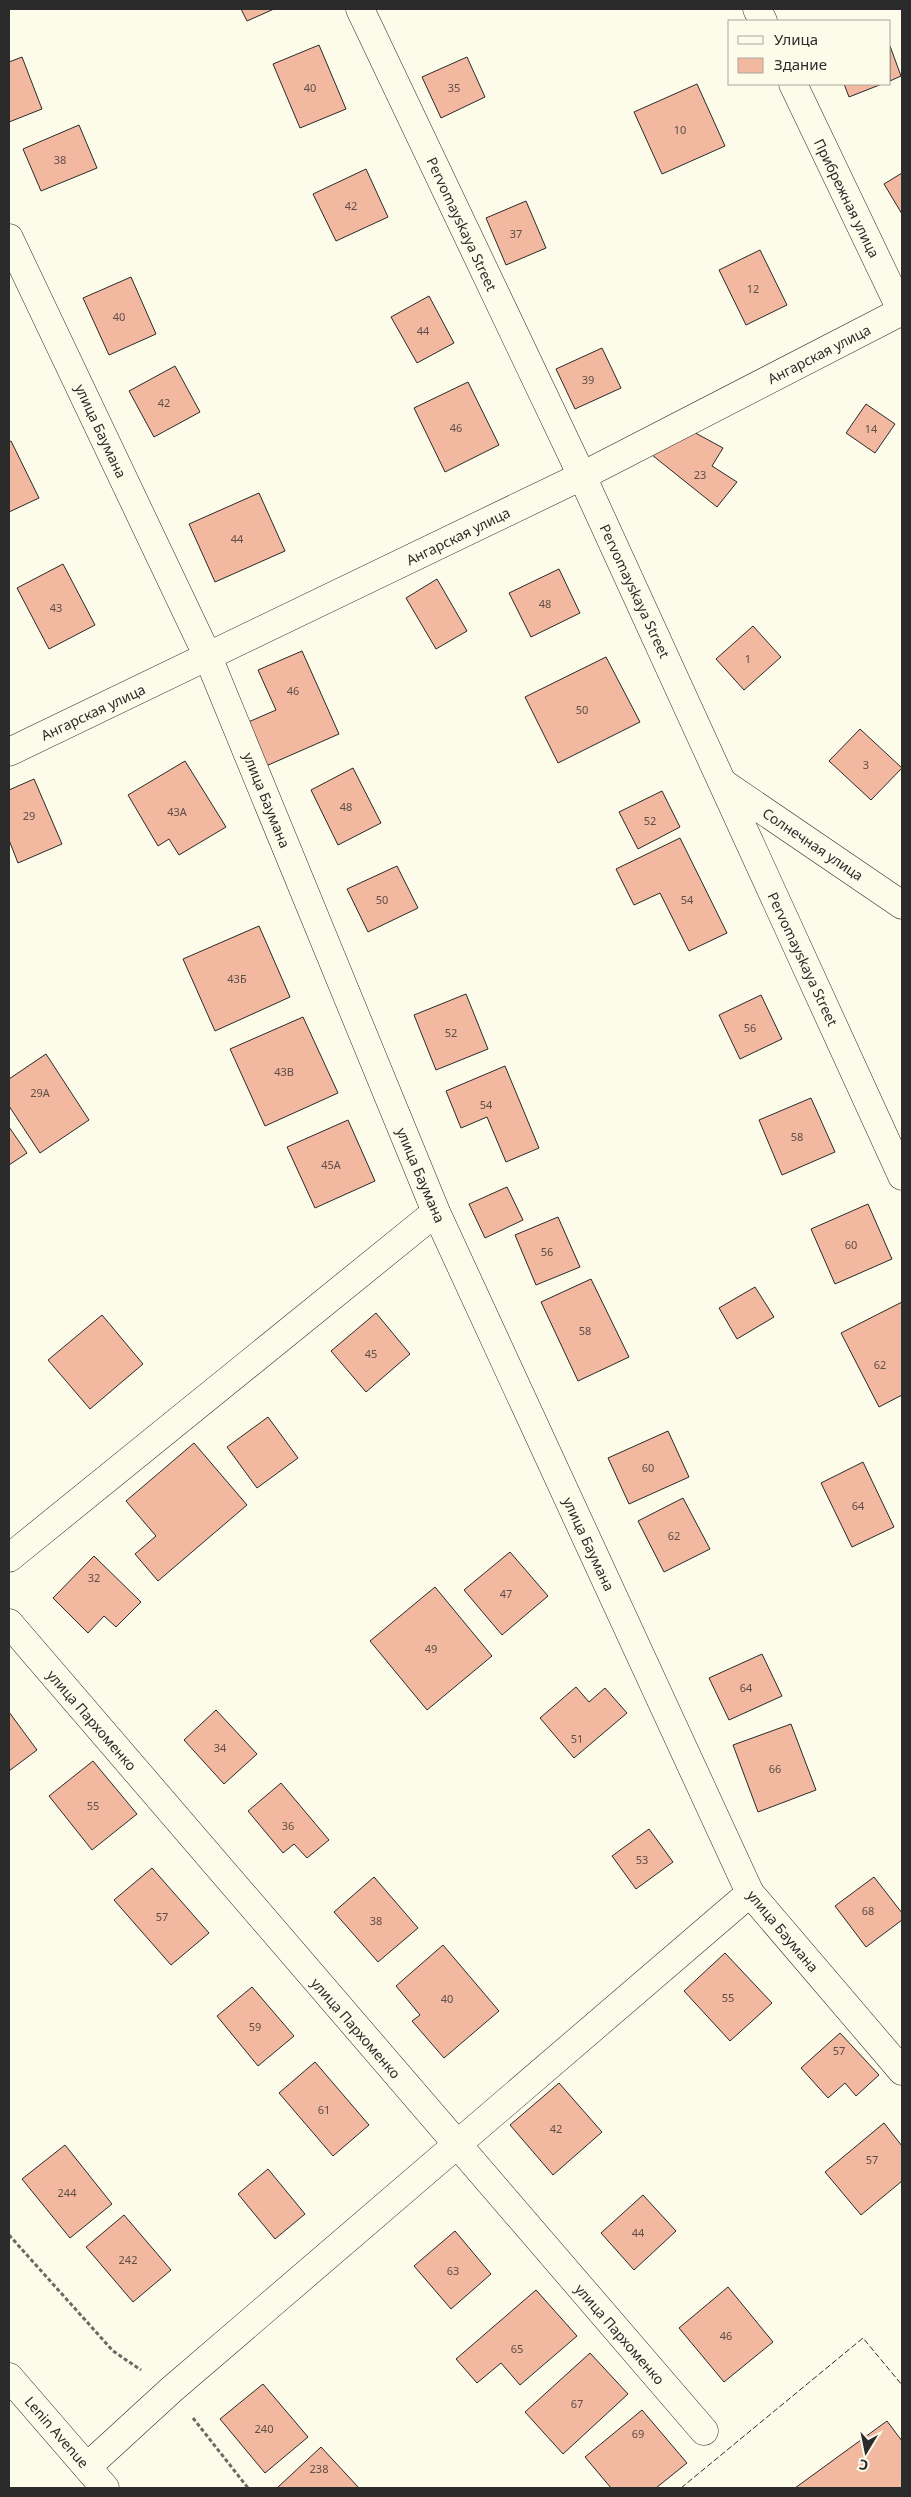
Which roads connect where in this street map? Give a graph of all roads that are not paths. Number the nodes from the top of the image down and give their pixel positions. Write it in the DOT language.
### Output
graph roads {
  1 [pos="360,9"];
  2 [pos="793,85"];
  3 [pos="9,238"];
  4 [pos="902,311"];
  5 [pos="582,476"];
  6 [pos="208,657"];
  7 [pos="9,752"];
  8 [pos="723,782"];
  9 [pos="902,904"];
  10 [pos="902,1176"];
  11 [pos="436,1212"];
  12 [pos="9,1558"];
  13 [pos="9,1623"];
  14 [pos="750,1893"];
  15 [pos="902,2071"];
  16 [pos="456,2145"];
  17 [pos="9,2377"];
  18 [pos="704,2431"];
  19 [pos="87,2467"];
  20 [pos="105,2488"];
  1 -- 5 [label="street, Pervomayskaya Street"];
  2 -- 4 [label="street, Прибрежная улица"];
  3 -- 6 [label="street, улица Баумана"];
  4 -- 5 [label="street, Ангарская улица"];
  5 -- 6 [label="street, Ангарская улица"];
  5 -- 8 [label="street, Pervomayskaya Street"];
  6 -- 7 [label="street, Ангарская улица"];
  6 -- 11 [label="street, улица Баумана"];
  8 -- 9 [label="street, Солнечная улица"];
  8 -- 10 [label="street, Pervomayskaya Street"];
  11 -- 12 [label="street"];
  11 -- 14 [label="street, улица Баумана"];
  13 -- 16 [label="street, улица Пархоменко"];
  14 -- 15 [label="street, улица Баумана"];
  14 -- 16 [label="street"];
  16 -- 18 [label="street, улица Пархоменко"];
  16 -- 19 [label="street"];
  17 -- 19 [label="street, Lenin Avenue"];
  19 -- 20 [label="street, Lenin Avenue"];
}
